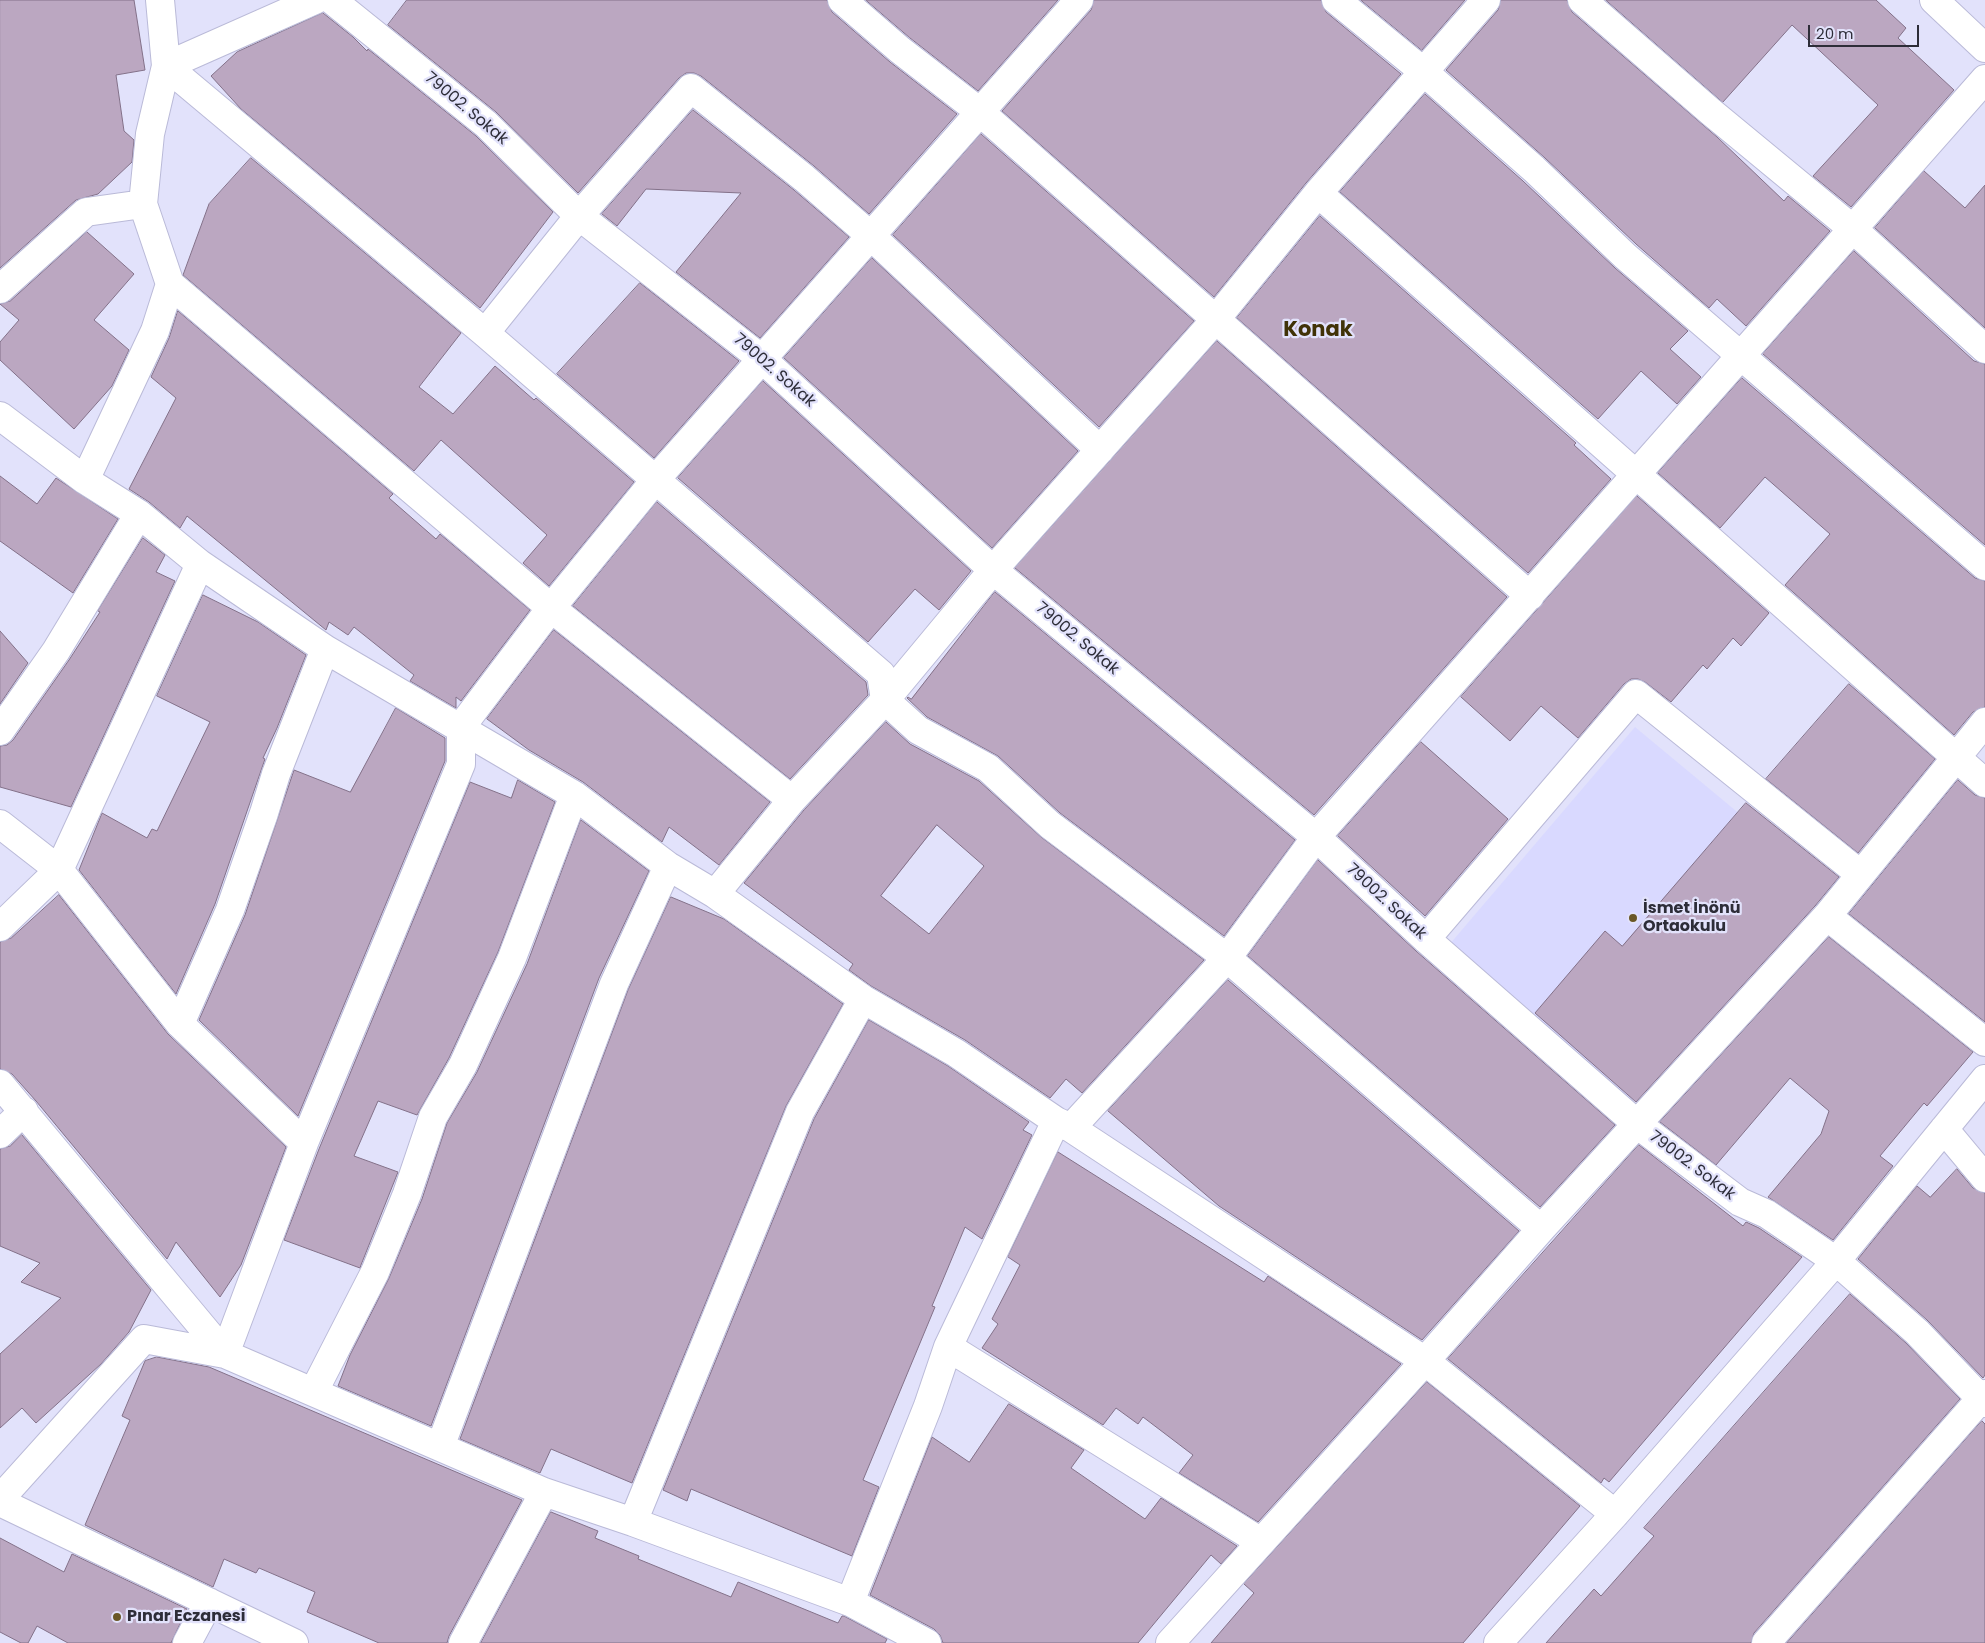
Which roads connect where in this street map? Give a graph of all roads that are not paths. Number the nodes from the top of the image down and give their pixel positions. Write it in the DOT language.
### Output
graph roads {
  1 [pos="160,0"];
  2 [pos="315,0"];
  3 [pos="332,0"];
  4 [pos="842,0"];
  5 [pos="1079,0"];
  6 [pos="1336,0"];
  7 [pos="1486,0"];
  8 [pos="1582,0"];
  9 [pos="1934,0"];
  10 [pos="1985,48"];
  11 [pos="166,66"];
  12 [pos="1424,72"];
  13 [pos="1985,79"];
  14 [pos="980,112"];
  15 [pos="1318,193"];
  16 [pos="143,204"];
  17 [pos="579,216"];
  18 [pos="1854,230"];
  19 [pos="870,236"];
  20 [pos="170,284"];
  21 [pos="0,289"];
  22 [pos="1216,319"];
  23 [pos="485,333"];
  24 [pos="1985,349"];
  25 [pos="1741,355"];
  26 [pos="762,359"];
  27 [pos="0,416"];
  28 [pos="1100,450"];
  29 [pos="1634,475"];
  30 [pos="656,479"];
  31 [pos="86,480"];
  32 [pos="139,514"];
  33 [pos="200,564"];
  34 [pos="1985,566"];
  35 [pos="993,570"];
  36 [pos="1530,596"];
  37 [pos="551,608"];
  38 [pos="325,649"];
  39 [pos="885,700"];
  40 [pos="1985,722"];
  41 [pos="461,727"];
  42 [pos="0,730"];
  43 [pos="1956,755"];
  44 [pos="1985,783"];
  45 [pos="574,795"];
  46 [pos="792,800"];
  47 [pos="0,824"];
  48 [pos="1316,837"];
  49 [pos="668,866"];
  50 [pos="59,870"];
  51 [pos="1860,874"];
  52 [pos="715,894"];
  53 [pos="1826,916"];
  54 [pos="0,926"];
  55 [pos="1426,939"];
  56 [pos="1227,958"];
  57 [pos="863,999"];
  58 [pos="180,1024"];
  59 [pos="1985,1042"];
  60 [pos="1985,1079"];
  61 [pos="0,1084"];
  62 [pos="24,1111"];
  63 [pos="1637,1124"];
  64 [pos="1064,1125"];
  65 [pos="1944,1129"];
  66 [pos="0,1134"];
  67 [pos="304,1144"];
  68 [pos="1985,1178"];
  69 [pos="1541,1229"];
  70 [pos="1836,1261"];
  71 [pos="948,1347"];
  72 [pos="225,1354"];
  73 [pos="1425,1361"];
  74 [pos="314,1391"];
  75 [pos="1984,1399"];
  76 [pos="440,1447"];
  77 [pos="544,1492"];
  78 [pos="0,1500"];
  79 [pos="1615,1514"];
  80 [pos="633,1522"];
  81 [pos="1261,1542"];
  82 [pos="208,1602"];
  83 [pos="850,1602"];
  84 [pos="187,1643"];
  85 [pos="294,1643"];
  86 [pos="463,1643"];
  87 [pos="927,1643"];
  88 [pos="1170,1643"];
  89 [pos="1498,1643"];
  90 [pos="1766,1643"];
  1 -- 11 [label="street"];
  2 -- 11 [label="street"];
  3 -- 17 [label="street, 79002. Sokak"];
  4 -- 14 [label="street"];
  5 -- 14 [label="street"];
  6 -- 12 [label="street"];
  7 -- 12 [label="street"];
  8 -- 18 [label="street"];
  9 -- 10 [label="street"];
  11 -- 16 [label="street"];
  11 -- 23 [label="street"];
  12 -- 15 [label="street"];
  12 -- 25 [label="street"];
  13 -- 18 [label="street"];
  14 -- 19 [label="street"];
  14 -- 22 [label="street"];
  15 -- 22 [label="street"];
  15 -- 29 [label="street"];
  16 -- 20 [label="street"];
  16 -- 21 [label="street"];
  17 -- 19 [label="street"];
  17 -- 23 [label="street"];
  17 -- 26 [label="street, 79002. Sokak"];
  18 -- 24 [label="street"];
  18 -- 25 [label="street"];
  19 -- 26 [label="street"];
  19 -- 28 [label="street"];
  20 -- 31 [label="street"];
  20 -- 37 [label="street"];
  22 -- 28 [label="street"];
  22 -- 36 [label="street"];
  23 -- 30 [label="street"];
  25 -- 29 [label="street"];
  25 -- 34 [label="street"];
  26 -- 30 [label="street"];
  26 -- 35 [label="street, 79002. Sokak"];
  27 -- 31 [label="street"];
  28 -- 35 [label="street"];
  29 -- 36 [label="street"];
  29 -- 43 [label="street"];
  30 -- 37 [label="street"];
  30 -- 39 [label="street"];
  31 -- 32 [label="street"];
  32 -- 33 [label="street"];
  32 -- 42 [label="street"];
  33 -- 38 [label="street"];
  33 -- 50 [label="street"];
  35 -- 39 [label="street"];
  35 -- 48 [label="street, 79002. Sokak"];
  36 -- 48 [label="street"];
  37 -- 41 [label="street"];
  37 -- 46 [label="street"];
  38 -- 41 [label="street"];
  38 -- 58 [label="street"];
  39 -- 46 [label="street"];
  39 -- 56 [label="street"];
  40 -- 43 [label="street"];
  41 -- 45 [label="street"];
  41 -- 67 [label="street"];
  43 -- 44 [label="street"];
  43 -- 51 [label="street"];
  45 -- 49 [label="street"];
  45 -- 74 [label="street"];
  46 -- 52 [label="street"];
  47 -- 50 [label="street"];
  48 -- 55 [label="street, 79002. Sokak"];
  48 -- 56 [label="street"];
  49 -- 52 [label="street"];
  49 -- 76 [label="street"];
  50 -- 54 [label="street"];
  50 -- 58 [label="street"];
  51 -- 53 [label="street"];
  51 -- 55 [label="street"];
  52 -- 57 [label="street"];
  53 -- 59 [label="street"];
  53 -- 63 [label="street"];
  55 -- 63 [label="street, 79002. Sokak"];
  56 -- 64 [label="street"];
  56 -- 69 [label="street"];
  57 -- 64 [label="street"];
  57 -- 80 [label="street"];
  58 -- 67 [label="street"];
  60 -- 65 [label="street"];
  61 -- 62 [label="street"];
  62 -- 66 [label="street"];
  62 -- 72 [label="street"];
  63 -- 69 [label="street"];
  63 -- 70 [label="street, 79002. Sokak"];
  64 -- 71 [label="street"];
  64 -- 73 [label="street"];
  65 -- 68 [label="street"];
  65 -- 70 [label="street"];
  67 -- 72 [label="street"];
  69 -- 73 [label="street"];
  70 -- 75 [label="street, 79002. Sokak"];
  70 -- 79 [label="street"];
  71 -- 81 [label="street"];
  71 -- 83 [label="street"];
  72 -- 74 [label="street"];
  72 -- 78 [label="street"];
  73 -- 79 [label="street"];
  73 -- 81 [label="street"];
  74 -- 76 [label="street"];
  75 -- 90 [label="street"];
  76 -- 77 [label="street"];
  77 -- 80 [label="street"];
  77 -- 86 [label="street"];
  78 -- 82 [label="street"];
  79 -- 89 [label="street"];
  80 -- 83 [label="street"];
  81 -- 88 [label="street"];
  82 -- 84 [label="street"];
  82 -- 85 [label="street"];
  83 -- 87 [label="street"];
}
